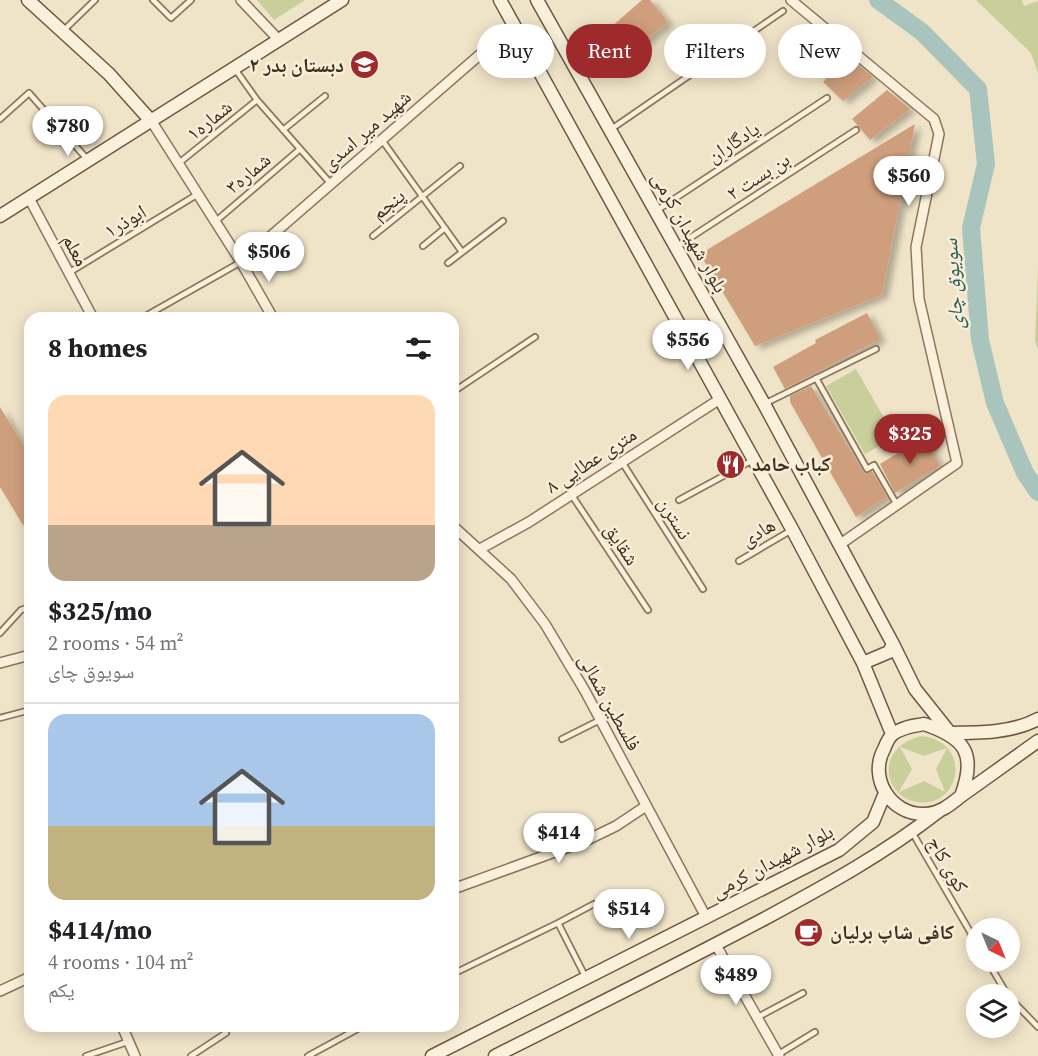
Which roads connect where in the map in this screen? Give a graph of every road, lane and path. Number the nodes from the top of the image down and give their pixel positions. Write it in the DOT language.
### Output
graph roads {
  1 [pos="28,0"];
  2 [pos="95,0"];
  3 [pos="153,0"];
  4 [pos="191,0"];
  5 [pos="241,0"];
  6 [pos="342,0"];
  7 [pos="500,0"];
  8 [pos="537,0"];
  9 [pos="791,0"];
  10 [pos="783,11"];
  11 [pos="513,24"];
  12 [pos="63,31"];
  13 [pos="278,39"];
  14 [pos="477,57"];
  15 [pos="234,67"];
  16 [pos="543,78"];
  17 [pos="325,96"];
  18 [pos="827,98"];
  19 [pos="257,100"];
  20 [pos="0,119"];
  21 [pos="153,122"];
  22 [pos="283,130"];
  23 [pos="610,130"];
  24 [pos="856,130"];
  25 [pos="382,140"];
  26 [pos="300,149"];
  27 [pos="89,161"];
  28 [pos="179,163"];
  29 [pos="460,166"];
  30 [pos="331,184"];
  31 [pos="198,194"];
  32 [pos="422,196"];
  33 [pos="29,198"];
  34 [pos="656,211"];
  35 [pos="0,215"];
  36 [pos="216,221"];
  37 [pos="503,221"];
  38 [pos="445,228"];
  39 [pos="373,236"];
  40 [pos="423,246"];
  41 [pos="676,247"];
  42 [pos="462,252"];
  43 [pos="241,262"];
  44 [pos="448,263"];
  45 [pos="68,273"];
  46 [pos="90,312"];
  47 [pos="153,312"];
  48 [pos="270,312"];
  49 [pos="535,337"];
  50 [pos="876,349"];
  51 [pos="816,378"];
  52 [pos="459,388"];
  53 [pos="720,399"];
  54 [pos="764,404"];
  55 [pos="754,459"];
  56 [pos="622,462"];
  57 [pos="571,494"];
  58 [pos="679,500"];
  59 [pos="897,505"];
  60 [pos="792,529"];
  61 [pos="459,531"];
  62 [pos="839,545"];
  63 [pos="480,549"];
  64 [pos="739,561"];
  65 [pos="703,590"];
  66 [pos="24,609"];
  67 [pos="648,610"];
  68 [pos="0,633"];
  69 [pos="893,644"];
  70 [pos="24,657"];
  71 [pos="0,663"];
  72 [pos="863,663"];
  73 [pos="24,712"];
  74 [pos="0,718"];
  75 [pos="1038,719"];
  76 [pos="600,720"];
  77 [pos="950,733"];
  78 [pos="892,734"];
  79 [pos="562,739"];
  80 [pos="1038,741"];
  81 [pos="885,793"];
  82 [pos="961,796"];
  83 [pos="646,806"];
  84 [pos="939,811"];
  85 [pos="912,832"];
  86 [pos="839,850"];
  87 [pos="858,868"];
  88 [pos="459,887"];
  89 [pos="594,904"];
  90 [pos="706,918"];
  91 [pos="558,923"];
  92 [pos="966,925"];
  93 [pos="716,945"];
  94 [pos="459,971"];
  95 [pos="586,978"];
  96 [pos="24,980"];
  97 [pos="0,991"];
  98 [pos="803,993"];
  99 [pos="1020,1008"];
  100 [pos="758,1017"];
  101 [pos="1038,1027"];
  102 [pos="124,1032"];
  103 [pos="352,1032"];
  104 [pos="815,1032"];
  105 [pos="226,1033"];
  106 [pos="127,1042"];
  107 [pos="777,1055"];
  108 [pos="86,1056"];
  109 [pos="135,1056"];
  110 [pos="191,1056"];
  111 [pos="308,1056"];
  112 [pos="432,1056"];
  113 [pos="495,1056"];
  1 -- 12 [label="main road"];
  2 -- 12 [label="lane"];
  3 -- 4 [label="lane"];
  5 -- 13 [label="street"];
  6 -- 13 [label="main road"];
  7 -- 11 [label="main road"];
  8 -- 23 [label="main road, بلوار شهیدان کرمی"];
  9 -- 59 [label="street"];
  10 -- 23 [label="lane"];
  12 -- 21 [label="main road"];
  13 -- 15 [label="main road"];
  14 -- 25 [label="street, شهید میر اسدی"];
  15 -- 19 [label="lane"];
  15 -- 21 [label="main road"];
  16 -- 53 [label="main road"];
  17 -- 22 [label="lane"];
  18 -- 34 [label="lane, یادگاران"];
  19 -- 22 [label="lane"];
  19 -- 28 [label="lane, شماره۱"];
  20 -- 27 [label="lane"];
  21 -- 27 [label="main road"];
  21 -- 28 [label="street"];
  22 -- 26 [label="lane"];
  23 -- 34 [label="main road, بلوار شهیدان کرمی"];
  24 -- 41 [label="lane, بن بست ۲"];
  25 -- 30 [label="street, شهید میر اسدی"];
  25 -- 32 [label="lane"];
  26 -- 30 [label="lane"];
  26 -- 36 [label="lane, شماره۳"];
  27 -- 33 [label="main road"];
  28 -- 31 [label="street"];
  29 -- 32 [label="lane, پنجم"];
  30 -- 43 [label="street, شهید میر اسدی"];
  31 -- 36 [label="street"];
  31 -- 45 [label="lane, ابوذر۱"];
  32 -- 38 [label="lane"];
  32 -- 39 [label="lane, پنجم"];
  33 -- 35 [label="main road"];
  33 -- 45 [label="street, معلم"];
  34 -- 41 [label="main road, بلوار شهیدان کرمی"];
  36 -- 43 [label="street"];
  37 -- 42 [label="lane"];
  38 -- 40 [label="lane"];
  38 -- 42 [label="lane"];
  41 -- 54 [label="main road, بلوار شهیدان کرمی"];
  42 -- 44 [label="lane"];
  43 -- 47 [label="lane"];
  43 -- 48 [label="street"];
  45 -- 46 [label="street, معلم"];
  49 -- 52 [label="lane"];
  50 -- 51 [label="lane"];
  51 -- 54 [label="lane"];
  51 -- 59 [label="lane"];
  53 -- 55 [label="main road"];
  53 -- 56 [label="street, ۸ متری عطایی"];
  54 -- 62 [label="main road, بلوار شهیدان کرمی"];
  55 -- 58 [label="lane"];
  55 -- 60 [label="main road"];
  56 -- 57 [label="street, ۸ متری عطایی"];
  56 -- 65 [label="lane, نسترن"];
  57 -- 63 [label="street, ۸ متری عطایی"];
  57 -- 67 [label="lane, شقایق"];
  59 -- 62 [label="street"];
  60 -- 64 [label="lane, هادی"];
  60 -- 72 [label="main road"];
  61 -- 63 [label="street, فلسطین شمالی"];
  62 -- 69 [label="main road, بلوار شهیدان کرمی"];
  63 -- 76 [label="street, فلسطین شمالی"];
  66 -- 68 [label="lane"];
  69 -- 72 [label="main road"];
  69 -- 77 [label="main road, بلوار شهیدان کرمی"];
  70 -- 71 [label="street"];
  72 -- 78 [label="main road"];
  73 -- 74 [label="lane"];
  75 -- 77 [label="main road"];
  76 -- 79 [label="lane"];
  76 -- 83 [label="street, فلسطین شمالی"];
  77 -- 78 [label="main road"];
  77 -- 82 [label="main road"];
  78 -- 81 [label="main road"];
  80 -- 82 [label="main road"];
  81 -- 84 [label="main road"];
  81 -- 86 [label="main road, بلوار شهیدان کرمی"];
  82 -- 84 [label="main road"];
  83 -- 88 [label="street"];
  83 -- 90 [label="street, فلسطین شمالی"];
  84 -- 85 [label="main road"];
  85 -- 87 [label="main road"];
  85 -- 92 [label="lane, کوی کاج"];
  86 -- 87 [label="main road"];
  86 -- 90 [label="main road, بلوار شهیدان کرمی"];
  87 -- 93 [label="main road"];
  89 -- 91 [label="lane"];
  90 -- 95 [label="main road, بلوار شهیدان کرمی"];
  91 -- 94 [label="lane"];
  91 -- 95 [label="lane"];
  93 -- 100 [label="street"];
  93 -- 113 [label="main road"];
  95 -- 112 [label="main road, بلوار شهیدان کرمی"];
  96 -- 97 [label="street"];
  98 -- 100 [label="lane"];
  99 -- 101 [label="lane"];
  100 -- 107 [label="street"];
  102 -- 106 [label="street"];
  103 -- 111 [label="lane"];
  104 -- 107 [label="lane"];
  105 -- 110 [label="lane"];
  106 -- 108 [label="lane"];
  106 -- 109 [label="street"];
}
